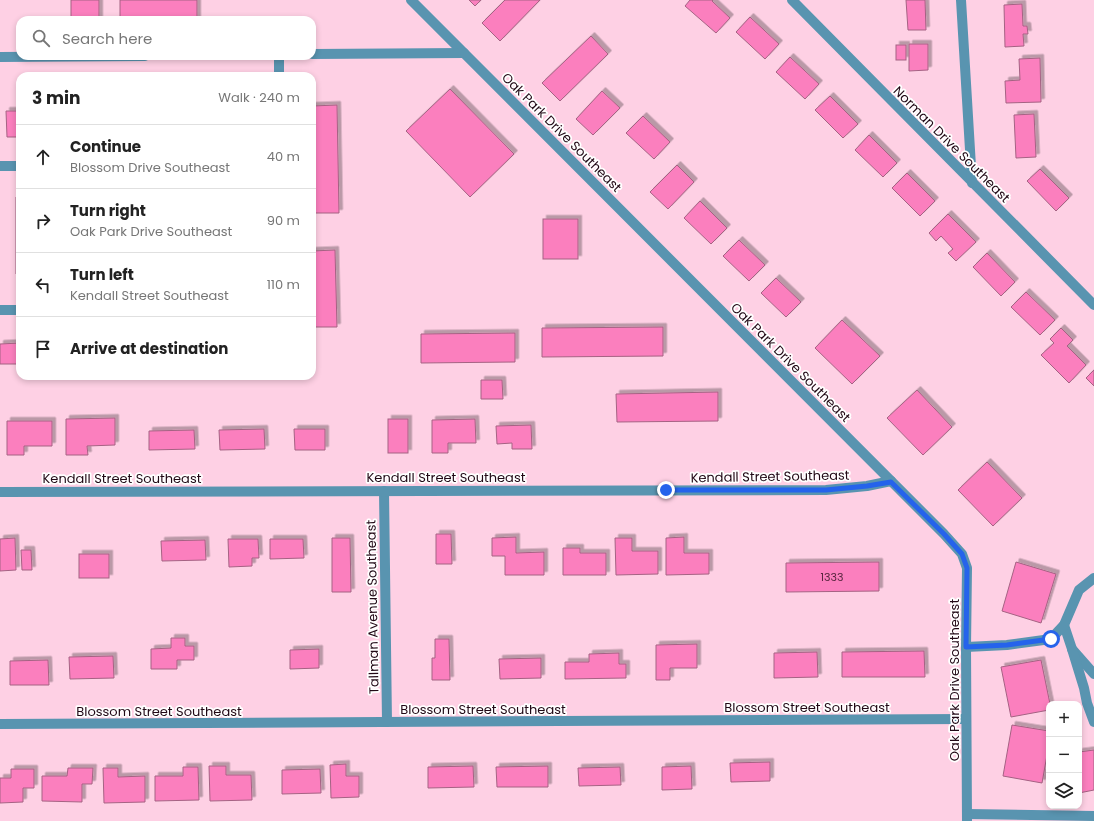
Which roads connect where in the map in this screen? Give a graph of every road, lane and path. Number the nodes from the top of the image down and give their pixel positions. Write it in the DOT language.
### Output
graph roads {
  1 [pos="411,0"];
  2 [pos="792,0"];
  3 [pos="961,0"];
  4 [pos="464,53"];
  5 [pos="316,54"];
  6 [pos="0,57"];
  7 [pos="16,57"];
  8 [pos="279,60"];
  9 [pos="279,72"];
  10 [pos="0,166"];
  11 [pos="16,166"];
  12 [pos="972,183"];
  13 [pos="1094,305"];
  14 [pos="0,310"];
  15 [pos="16,310"];
  16 [pos="891,482"];
  17 [pos="384,491"];
  18 [pos="0,492"];
  19 [pos="1094,578"];
  20 [pos="1064,625"];
  21 [pos="966,647"];
  22 [pos="1072,649"];
  23 [pos="1094,674"];
  24 [pos="966,719"];
  25 [pos="387,722"];
  26 [pos="1094,722"];
  27 [pos="0,724"];
  28 [pos="1094,816"];
  29 [pos="967,818"];
  1 -- 4 [label="street, Oak Park Drive Southeast"];
  2 -- 12 [label="street, Norman Drive Southeast"];
  3 -- 12 [label="street"];
  4 -- 5 [label="street"];
  4 -- 16 [label="street, Oak Park Drive Southeast"];
  6 -- 7 [label="street"];
  8 -- 9 [label="street"];
  10 -- 11 [label="street"];
  12 -- 13 [label="street, Norman Drive Southeast"];
  14 -- 15 [label="street"];
  16 -- 17 [label="street, Kendall Street Southeast"];
  16 -- 21 [label="street, Oak Park Drive Southeast"];
  17 -- 18 [label="street, Kendall Street Southeast"];
  17 -- 25 [label="street, Tallman Avenue Southeast"];
  19 -- 20 [label="street"];
  20 -- 21 [label="street"];
  20 -- 22 [label="street"];
  21 -- 24 [label="street, Oak Park Drive Southeast"];
  22 -- 23 [label="street"];
  22 -- 26 [label="street"];
  24 -- 25 [label="street, Blossom Street Southeast"];
  24 -- 29 [label="street, Oak Park Drive Southeast"];
  25 -- 27 [label="street, Blossom Street Southeast"];
  28 -- 29 [label="street"];
}
